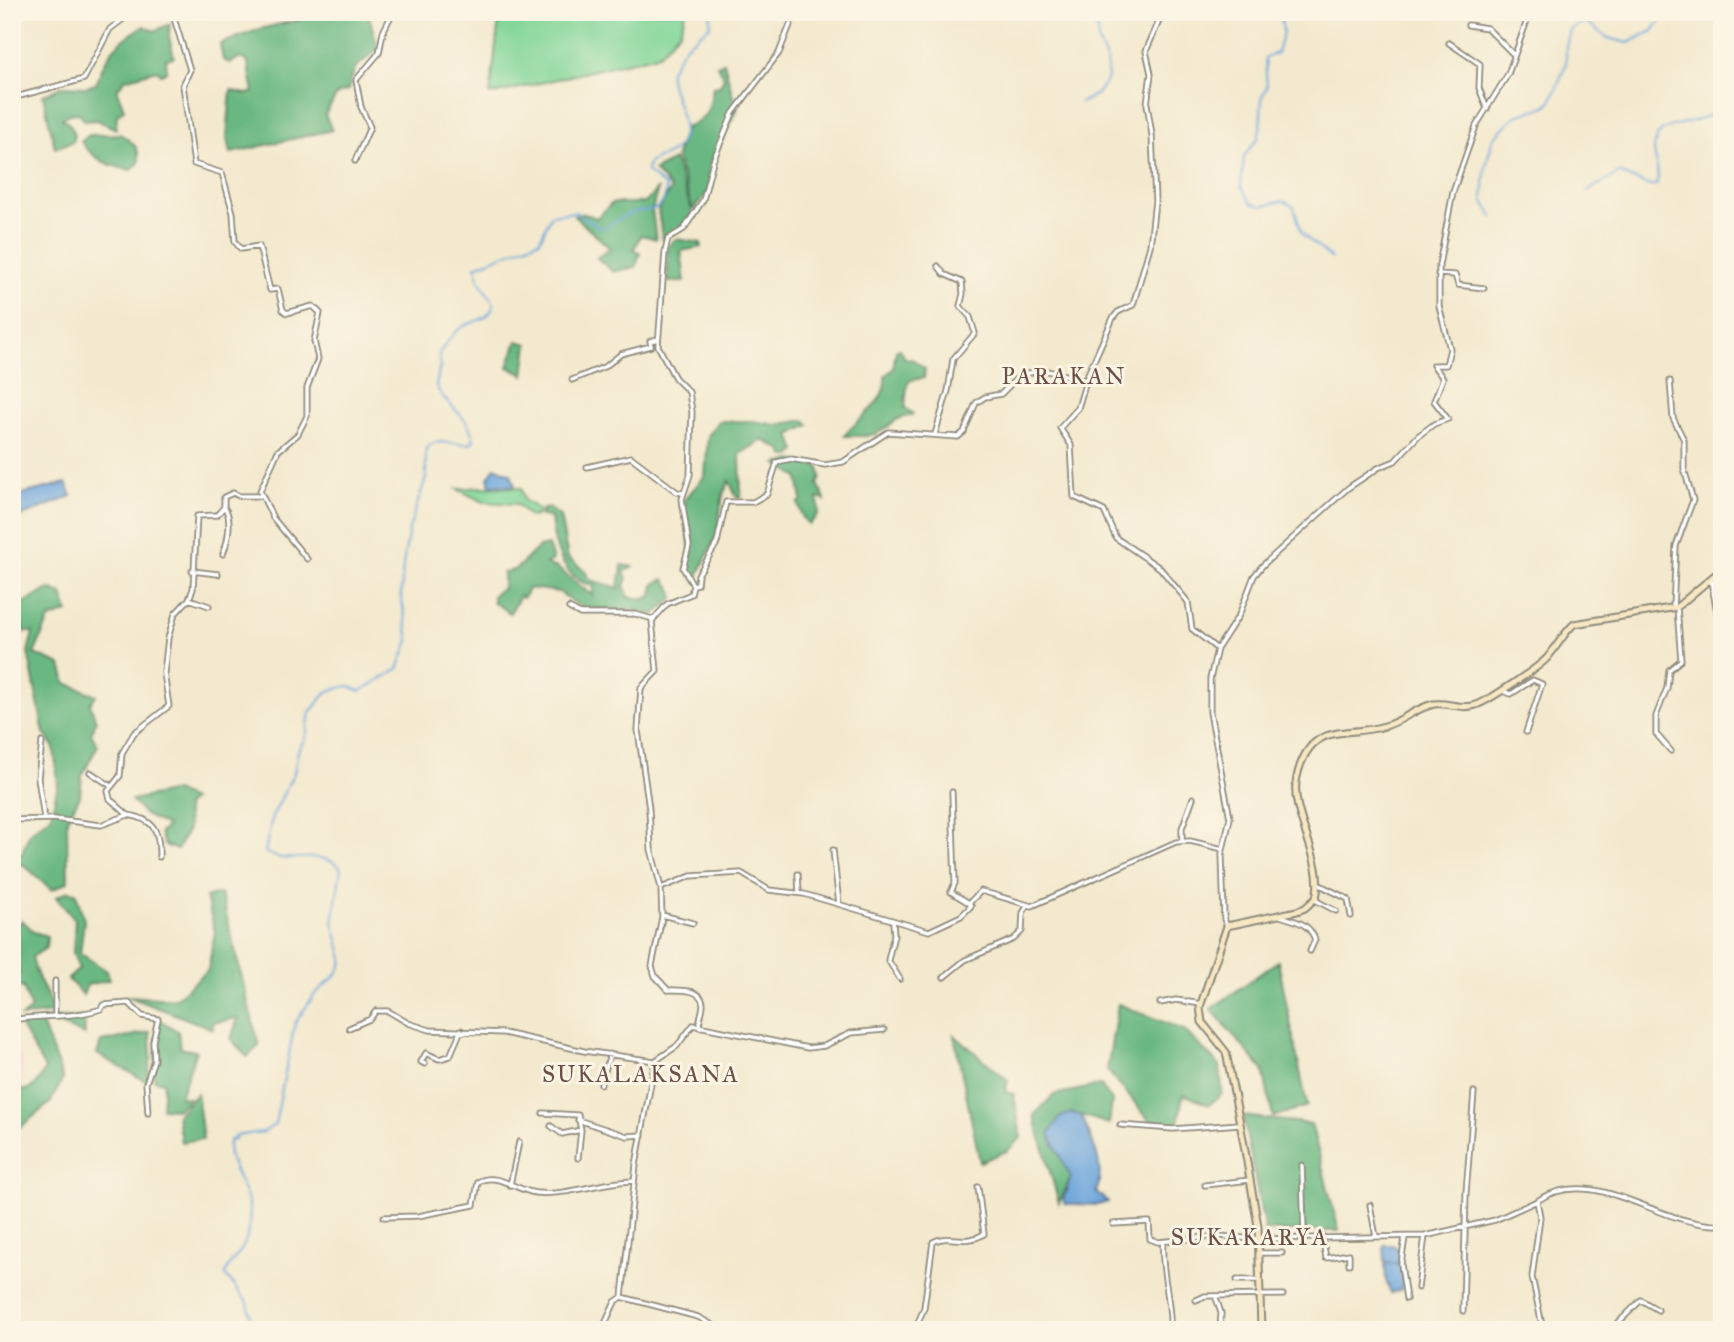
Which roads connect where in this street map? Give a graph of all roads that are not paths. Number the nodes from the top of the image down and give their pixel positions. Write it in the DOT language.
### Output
graph roads {
  1 [pos="146,12"];
  2 [pos="172,12"];
  3 [pos="393,12"];
  4 [pos="795,12"];
  5 [pos="976,12"];
  6 [pos="993,12"];
  7 [pos="1163,12"];
  8 [pos="1530,12"];
  9 [pos="1468,25"];
  10 [pos="1449,43"];
  11 [pos="1514,55"];
  12 [pos="12,98"];
  13 [pos="1488,108"];
  14 [pos="355,161"];
  15 [pos="939,266"];
  16 [pos="1438,274"];
  17 [pos="1484,288"];
  18 [pos="658,339"];
  19 [pos="572,380"];
  20 [pos="1086,380"];
  21 [pos="1670,381"];
  22 [pos="935,434"];
  23 [pos="587,467"];
  24 [pos="683,493"];
  25 [pos="260,496"];
  26 [pos="224,507"];
  27 [pos="223,554"];
  28 [pos="307,559"];
  29 [pos="1722,569"];
  30 [pos="192,570"];
  31 [pos="218,574"];
  32 [pos="1711,579"];
  33 [pos="693,585"];
  34 [pos="189,599"];
  35 [pos="209,606"];
  36 [pos="1675,607"];
  37 [pos="569,608"];
  38 [pos="653,619"];
  39 [pos="1722,634"];
  40 [pos="1217,649"];
  41 [pos="1501,689"];
  42 [pos="1525,732"];
  43 [pos="42,742"];
  44 [pos="1671,751"];
  45 [pos="90,772"];
  46 [pos="111,786"];
  47 [pos="952,792"];
  48 [pos="1193,798"];
  49 [pos="128,815"];
  50 [pos="44,819"];
  51 [pos="12,820"];
  52 [pos="1182,841"];
  53 [pos="1223,849"];
  54 [pos="833,850"];
  55 [pos="159,857"];
  56 [pos="798,874"];
  57 [pos="1318,884"];
  58 [pos="661,888"];
  59 [pos="799,893"];
  60 [pos="1315,901"];
  61 [pos="968,903"];
  62 [pos="839,904"];
  63 [pos="1027,906"];
  64 [pos="1336,911"];
  65 [pos="662,915"];
  66 [pos="1280,916"];
  67 [pos="1351,916"];
  68 [pos="893,922"];
  69 [pos="693,923"];
  70 [pos="1227,926"];
  71 [pos="1310,951"];
  72 [pos="944,977"];
  73 [pos="900,979"];
  74 [pos="55,981"];
  75 [pos="1160,1003"];
  76 [pos="1200,1004"];
  77 [pos="55,1014"];
  78 [pos="12,1020"];
  79 [pos="699,1027"];
  80 [pos="349,1028"];
  81 [pos="461,1030"];
  82 [pos="884,1030"];
  83 [pos="610,1054"];
  84 [pos="655,1061"];
  85 [pos="425,1064"];
  86 [pos="601,1084"];
  87 [pos="1474,1092"];
  88 [pos="149,1113"];
  89 [pos="543,1113"];
  90 [pos="578,1120"];
  91 [pos="1240,1124"];
  92 [pos="1120,1125"];
  93 [pos="551,1126"];
  94 [pos="581,1130"];
  95 [pos="642,1135"];
  96 [pos="519,1142"];
  97 [pos="578,1158"];
  98 [pos="1303,1166"];
  99 [pos="1250,1180"];
  100 [pos="634,1181"];
  101 [pos="510,1185"];
  102 [pos="1205,1185"];
  103 [pos="978,1186"];
  104 [pos="1537,1201"];
  105 [pos="1370,1205"];
  106 [pos="384,1217"];
  107 [pos="1113,1224"];
  108 [pos="1722,1225"];
  109 [pos="1467,1228"];
  110 [pos="1322,1236"];
  111 [pos="1425,1236"];
  112 [pos="1304,1237"];
  113 [pos="1376,1237"];
  114 [pos="1405,1237"];
  115 [pos="1258,1238"];
  116 [pos="1163,1242"];
  117 [pos="1259,1253"];
  118 [pos="1282,1253"];
  119 [pos="1349,1264"];
  120 [pos="1237,1280"];
  121 [pos="1259,1280"];
  122 [pos="1418,1288"];
  123 [pos="1261,1294"];
  124 [pos="1283,1295"];
  125 [pos="622,1297"];
  126 [pos="1216,1298"];
  127 [pos="1406,1299"];
  128 [pos="1196,1300"];
  129 [pos="1658,1310"];
  130 [pos="1463,1311"];
  131 [pos="602,1330"];
  132 [pos="721,1330"];
  133 [pos="915,1330"];
  134 [pos="1170,1330"];
  135 [pos="1220,1330"];
  136 [pos="1261,1330"];
  137 [pos="1543,1330"];
  138 [pos="1611,1330"];
  1 -- 12 [label="street"];
  2 -- 25 [label="street"];
  3 -- 14 [label="street"];
  4 -- 18 [label="street"];
  5 -- 6 [label="street"];
  7 -- 20 [label="street"];
  8 -- 11 [label="street"];
  9 -- 11 [label="street"];
  10 -- 13 [label="street"];
  11 -- 13 [label="street"];
  13 -- 16 [label="street"];
  15 -- 22 [label="street"];
  16 -- 17 [label="street"];
  16 -- 40 [label="street"];
  18 -- 19 [label="street"];
  18 -- 24 [label="street"];
  20 -- 22 [label="street"];
  20 -- 40 [label="street"];
  21 -- 36 [label="street"];
  22 -- 33 [label="street"];
  23 -- 24 [label="street"];
  24 -- 33 [label="street"];
  25 -- 26 [label="street"];
  25 -- 28 [label="street"];
  26 -- 27 [label="street"];
  26 -- 30 [label="street"];
  29 -- 32 [label="main road"];
  30 -- 31 [label="street"];
  30 -- 34 [label="street"];
  32 -- 36 [label="main road"];
  32 -- 39 [label="street"];
  33 -- 38 [label="street"];
  34 -- 35 [label="street"];
  34 -- 46 [label="street"];
  36 -- 41 [label="main road"];
  36 -- 44 [label="street"];
  37 -- 38 [label="street"];
  38 -- 58 [label="street"];
  40 -- 53 [label="street"];
  41 -- 42 [label="street"];
  41 -- 57 [label="main road"];
  43 -- 50 [label="street"];
  45 -- 46 [label="street"];
  46 -- 49 [label="street"];
  47 -- 61 [label="street"];
  48 -- 52 [label="street"];
  49 -- 50 [label="street"];
  49 -- 55 [label="street"];
  50 -- 51 [label="street"];
  52 -- 53 [label="street"];
  52 -- 63 [label="street"];
  53 -- 70 [label="street"];
  54 -- 62 [label="street"];
  56 -- 59 [label="street"];
  57 -- 60 [label="main road"];
  57 -- 67 [label="street"];
  58 -- 59 [label="street"];
  58 -- 65 [label="street"];
  59 -- 62 [label="street"];
  60 -- 64 [label="street"];
  60 -- 66 [label="main road"];
  61 -- 63 [label="street"];
  61 -- 68 [label="street"];
  62 -- 68 [label="street"];
  63 -- 72 [label="street"];
  65 -- 69 [label="street"];
  65 -- 79 [label="street"];
  66 -- 70 [label="main road"];
  66 -- 71 [label="street"];
  68 -- 73 [label="street"];
  70 -- 76 [label="main road"];
  74 -- 77 [label="street"];
  75 -- 76 [label="street"];
  76 -- 91 [label="main road"];
  77 -- 78 [label="street"];
  77 -- 88 [label="street"];
  79 -- 82 [label="street"];
  79 -- 84 [label="street"];
  80 -- 81 [label="street"];
  81 -- 83 [label="street"];
  81 -- 85 [label="street"];
  83 -- 84 [label="street"];
  83 -- 86 [label="street"];
  84 -- 95 [label="street"];
  87 -- 109 [label="street"];
  89 -- 90 [label="street"];
  90 -- 94 [label="street"];
  90 -- 95 [label="street"];
  91 -- 92 [label="street"];
  91 -- 99 [label="main road"];
  93 -- 94 [label="street"];
  94 -- 97 [label="street"];
  95 -- 100 [label="street"];
  96 -- 101 [label="street"];
  98 -- 112 [label="street"];
  99 -- 102 [label="street"];
  99 -- 115 [label="main road"];
  100 -- 101 [label="street"];
  100 -- 125 [label="street"];
  101 -- 106 [label="street"];
  103 -- 133 [label="street"];
  104 -- 108 [label="street"];
  104 -- 109 [label="street"];
  104 -- 137 [label="street"];
  105 -- 113 [label="street"];
  107 -- 116 [label="street"];
  109 -- 111 [label="street"];
  109 -- 130 [label="street"];
  110 -- 112 [label="street"];
  110 -- 113 [label="street"];
  110 -- 119 [label="street"];
  111 -- 114 [label="street"];
  111 -- 122 [label="street"];
  112 -- 115 [label="street"];
  113 -- 114 [label="street"];
  114 -- 127 [label="street"];
  115 -- 116 [label="street"];
  115 -- 117 [label="main road"];
  116 -- 134 [label="street"];
  117 -- 118 [label="street"];
  117 -- 121 [label="main road"];
  120 -- 121 [label="street"];
  121 -- 123 [label="main road"];
  123 -- 124 [label="street"];
  123 -- 126 [label="street"];
  123 -- 136 [label="main road"];
  125 -- 131 [label="street"];
  125 -- 132 [label="street"];
  126 -- 128 [label="street"];
  126 -- 135 [label="street"];
  129 -- 138 [label="street"];
}
